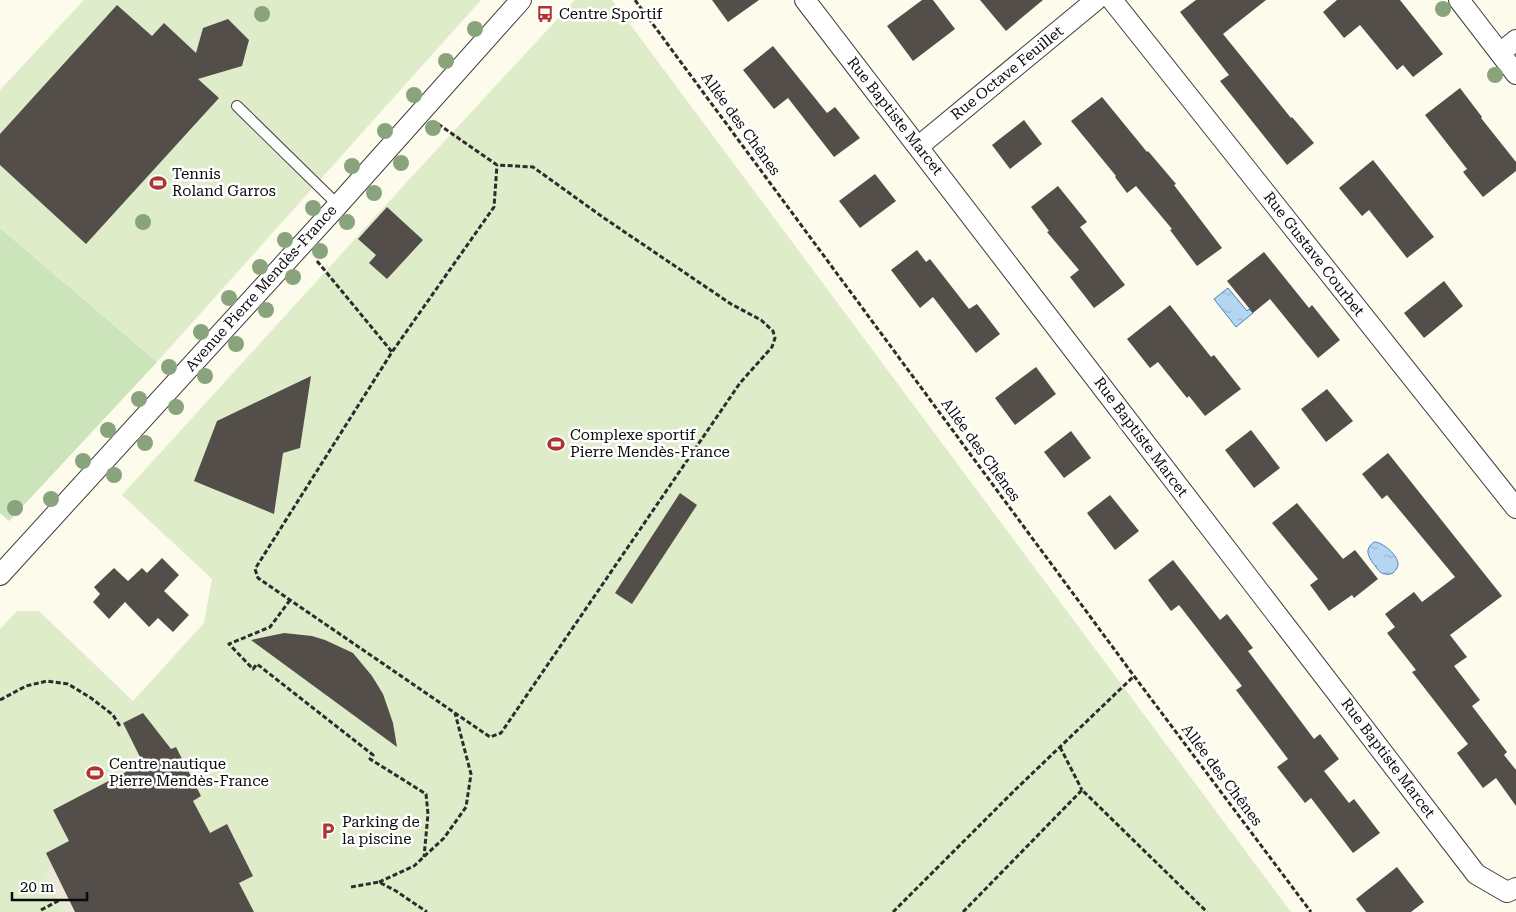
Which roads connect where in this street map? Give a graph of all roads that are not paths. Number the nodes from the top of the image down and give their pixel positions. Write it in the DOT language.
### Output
graph roads {
  1 [pos="521,0"];
  2 [pos="805,0"];
  3 [pos="1096,0"];
  4 [pos="1112,0"];
  5 [pos="1459,0"];
  6 [pos="1516,40"];
  7 [pos="1500,53"];
  8 [pos="1516,74"];
  9 [pos="237,106"];
  10 [pos="918,146"];
  11 [pos="338,205"];
  12 [pos="1516,508"];
  13 [pos="0,575"];
  14 [pos="1516,888"];
  1 -- 11 [label="street, Avenue Pierre Mendès-France"];
  2 -- 10 [label="street, Rue Baptiste Marcet"];
  3 -- 10 [label="street, Rue Octave Feuillet"];
  4 -- 12 [label="street, Rue Gustave Courbet"];
  5 -- 7 [label="street"];
  6 -- 7 [label="street"];
  7 -- 8 [label="street"];
  9 -- 11 [label="lane"];
  10 -- 14 [label="street, Rue Baptiste Marcet"];
  11 -- 13 [label="street, Avenue Pierre Mendès-France"];
}
